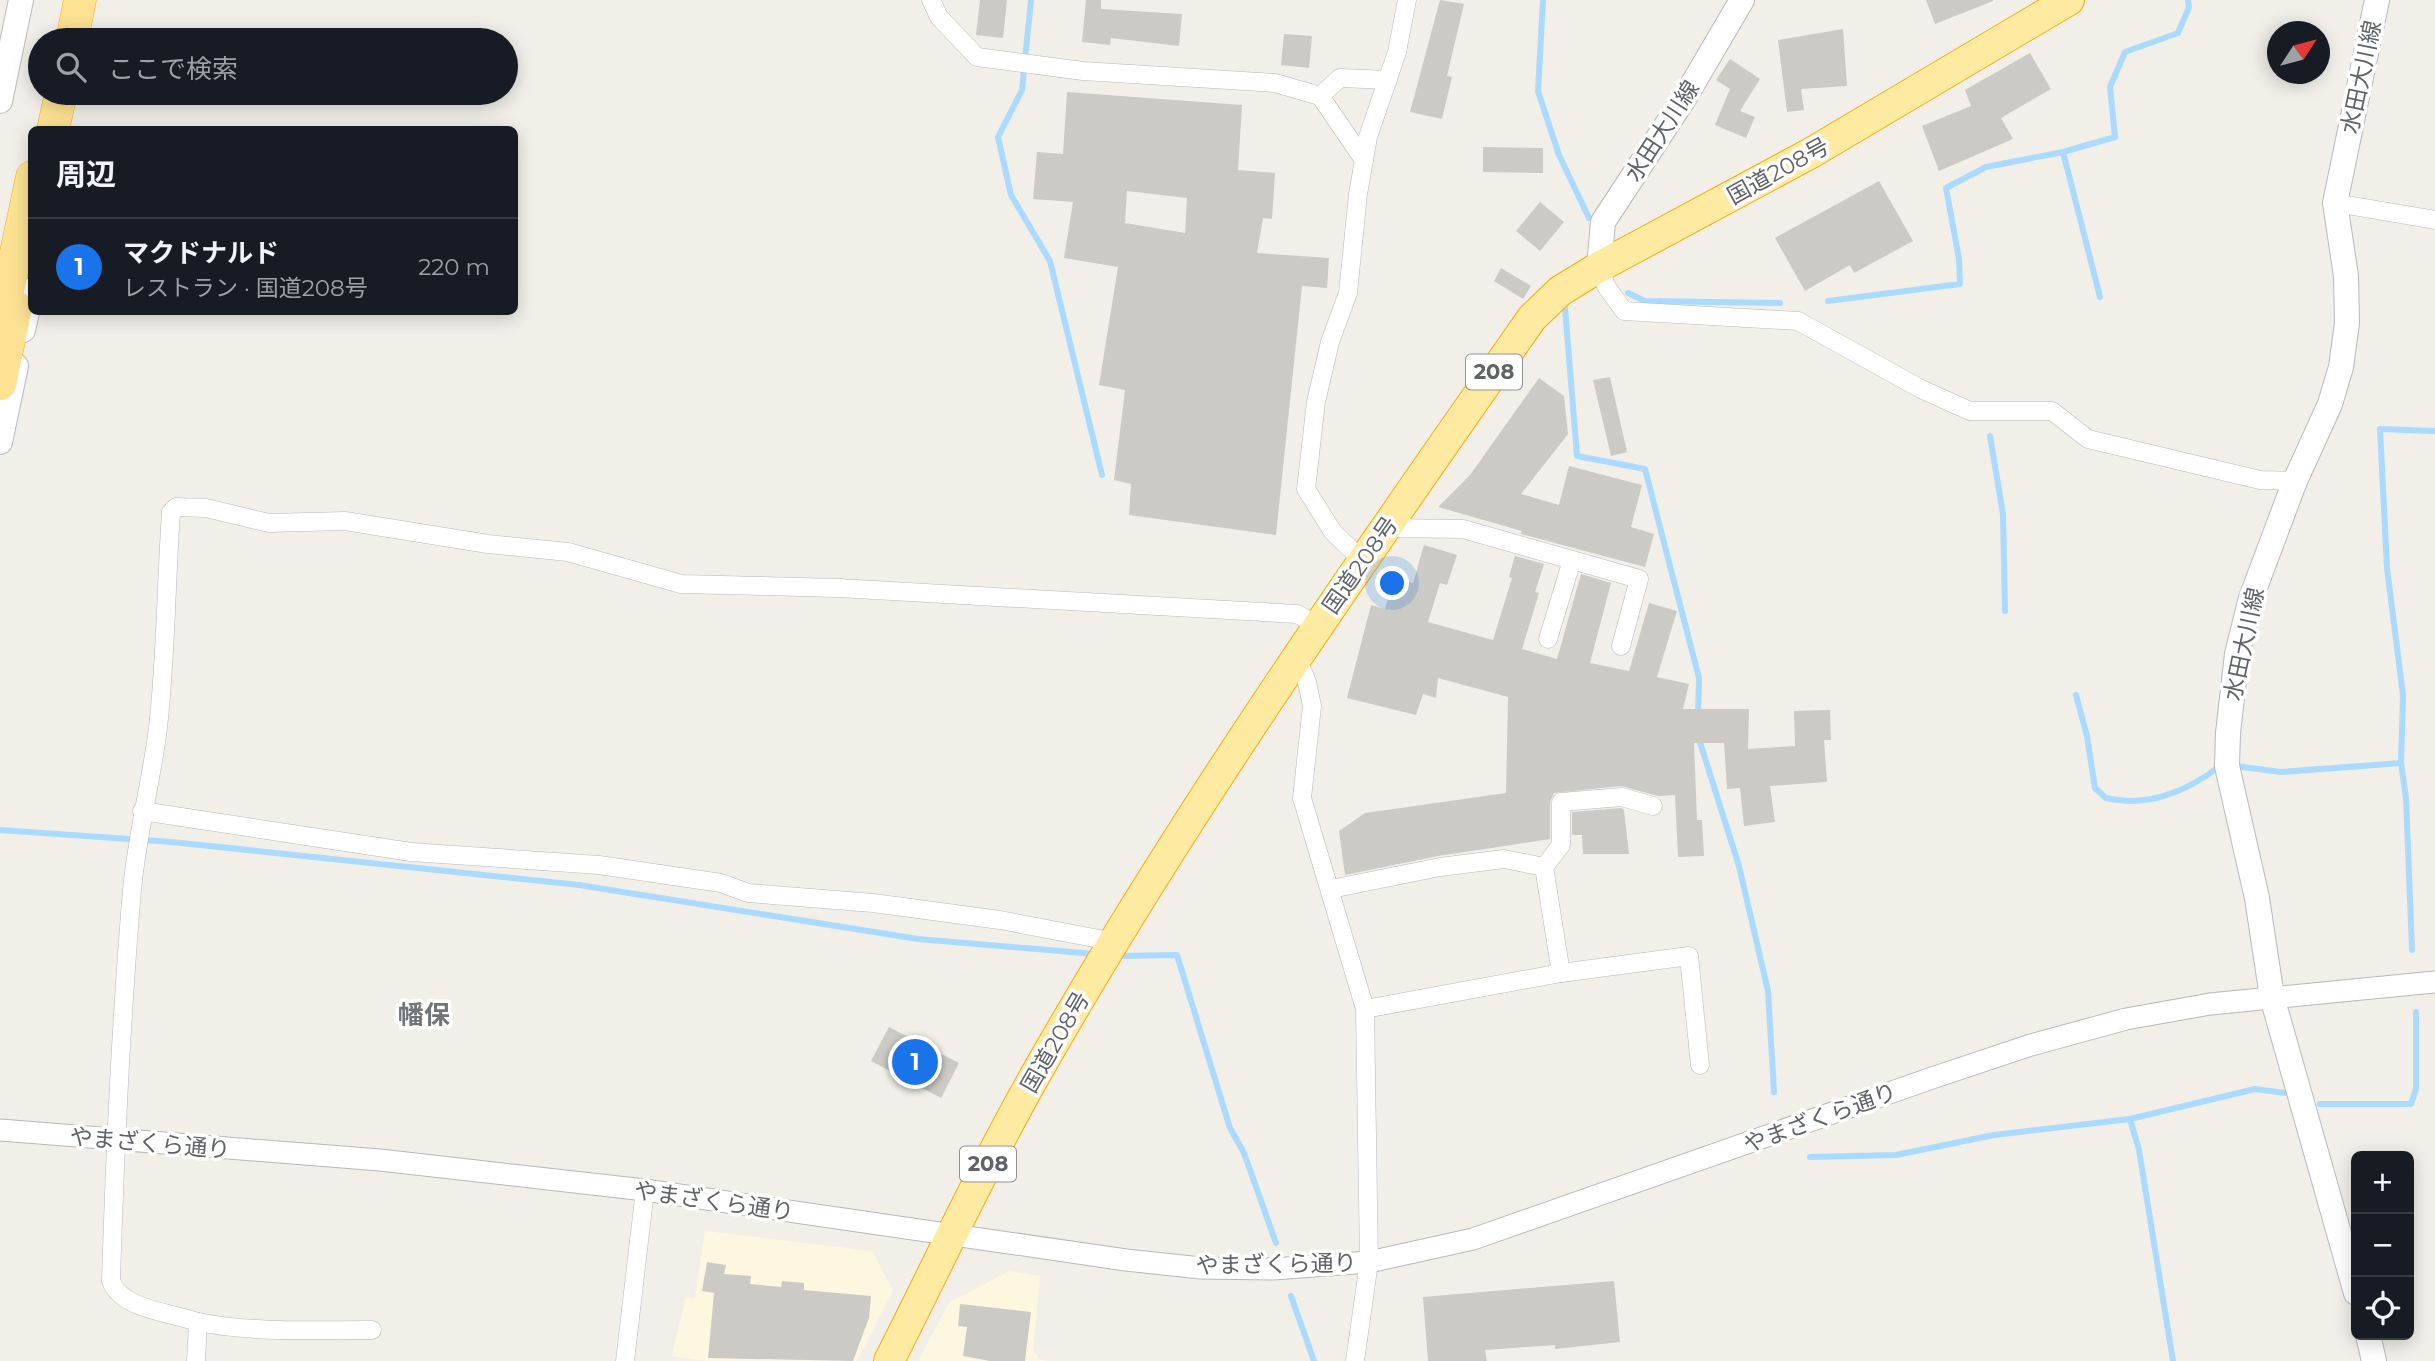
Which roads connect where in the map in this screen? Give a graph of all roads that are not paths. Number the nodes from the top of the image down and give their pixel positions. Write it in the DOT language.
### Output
graph roads {
  1 [pos="21,0"];
  2 [pos="68,0"];
  3 [pos="80,0"];
  4 [pos="91,0"];
  5 [pos="931,0"];
  6 [pos="1407,0"];
  7 [pos="1742,0"];
  8 [pos="2070,0"];
  9 [pos="2377,0"];
  10 [pos="62,28"];
  11 [pos="74,28"];
  12 [pos="85,28"];
  13 [pos="1388,80"];
  14 [pos="1320,96"];
  15 [pos="0,101"];
  16 [pos="46,105"];
  17 [pos="58,105"];
  18 [pos="70,105"];
  19 [pos="42,126"];
  20 [pos="54,126"];
  21 [pos="66,126"];
  22 [pos="1364,160"];
  23 [pos="28,196"];
  24 [pos="2335,203"];
  25 [pos="2435,220"];
  26 [pos="28,252"];
  27 [pos="1599,267"];
  28 [pos="28,309"];
  29 [pos="0,328"];
  30 [pos="0,384"];
  31 [pos="0,442"];
  32 [pos="2295,481"];
  33 [pos="1386,528"];
  34 [pos="1572,560"];
  35 [pos="1363,561"];
  36 [pos="1319,626"];
  37 [pos="1548,639"];
  38 [pos="1621,646"];
  39 [pos="1297,658"];
  40 [pos="1653,806"];
  41 [pos="142,811"];
  42 [pos="1544,867"];
  43 [pos="1331,889"];
  44 [pos="1107,954"];
  45 [pos="1561,973"];
  46 [pos="2435,982"];
  47 [pos="2272,997"];
  48 [pos="1365,1009"];
  49 [pos="1700,1065"];
  50 [pos="0,1130"];
  51 [pos="116,1140"];
  52 [pos="645,1190"];
  53 [pos="952,1237"];
  54 [pos="1368,1262"];
  55 [pos="2351,1277"];
  56 [pos="198,1322"];
  57 [pos="372,1330"];
  58 [pos="2369,1340"];
  59 [pos="196,1361"];
  60 [pos="625,1361"];
  61 [pos="889,1361"];
  62 [pos="1355,1361"];
  63 [pos="2374,1361"];
  1 -- 15 [label="main road"];
  2 -- 10 [label="highway"];
  3 -- 11 [label="highway"];
  4 -- 12 [label="main road"];
  5 -- 14 [label="street"];
  6 -- 13 [label="street"];
  7 -- 27 [label="main road, 水田大川線"];
  8 -- 27 [label="highway, 国道208号 / 208"];
  9 -- 24 [label="main road, 水田大川線"];
  13 -- 14 [label="street"];
  13 -- 22 [label="street"];
  14 -- 22 [label="street"];
  16 -- 19 [label="highway"];
  17 -- 20 [label="highway"];
  18 -- 21 [label="main road"];
  22 -- 35 [label="street"];
  23 -- 29 [label="highway"];
  24 -- 25 [label="street"];
  24 -- 32 [label="main road, 水田大川線"];
  26 -- 30 [label="highway"];
  27 -- 32 [label="street"];
  27 -- 33 [label="highway, 国道208号 / 208"];
  28 -- 31 [label="main road"];
  32 -- 47 [label="main road, 水田大川線"];
  33 -- 34 [label="street"];
  33 -- 35 [label="highway, 国道208号 / 208"];
  34 -- 37 [label="street"];
  34 -- 38 [label="street"];
  35 -- 36 [label="highway, 国道208号 / 208"];
  36 -- 39 [label="highway, 国道208号 / 208"];
  36 -- 41 [label="street"];
  39 -- 43 [label="street"];
  39 -- 44 [label="highway, 国道208号 / 208"];
  40 -- 42 [label="street"];
  41 -- 44 [label="street"];
  41 -- 51 [label="street"];
  42 -- 43 [label="street"];
  42 -- 45 [label="street"];
  43 -- 48 [label="street"];
  44 -- 53 [label="highway, 国道208号 / 208"];
  45 -- 48 [label="street"];
  45 -- 49 [label="street"];
  46 -- 47 [label="street, やまざくら通り"];
  47 -- 54 [label="street, やまざくら通り"];
  47 -- 55 [label="main road, 水田大川線"];
  48 -- 54 [label="street"];
  50 -- 51 [label="street, やまざくら通り"];
  51 -- 52 [label="street, やまざくら通り"];
  51 -- 56 [label="street"];
  52 -- 53 [label="street, やまざくら通り"];
  52 -- 60 [label="street"];
  53 -- 54 [label="street, やまざくら通り"];
  53 -- 61 [label="highway, 国道208号 / 208"];
  54 -- 62 [label="street"];
  56 -- 57 [label="street"];
  56 -- 59 [label="street"];
  58 -- 63 [label="main road"];
}
